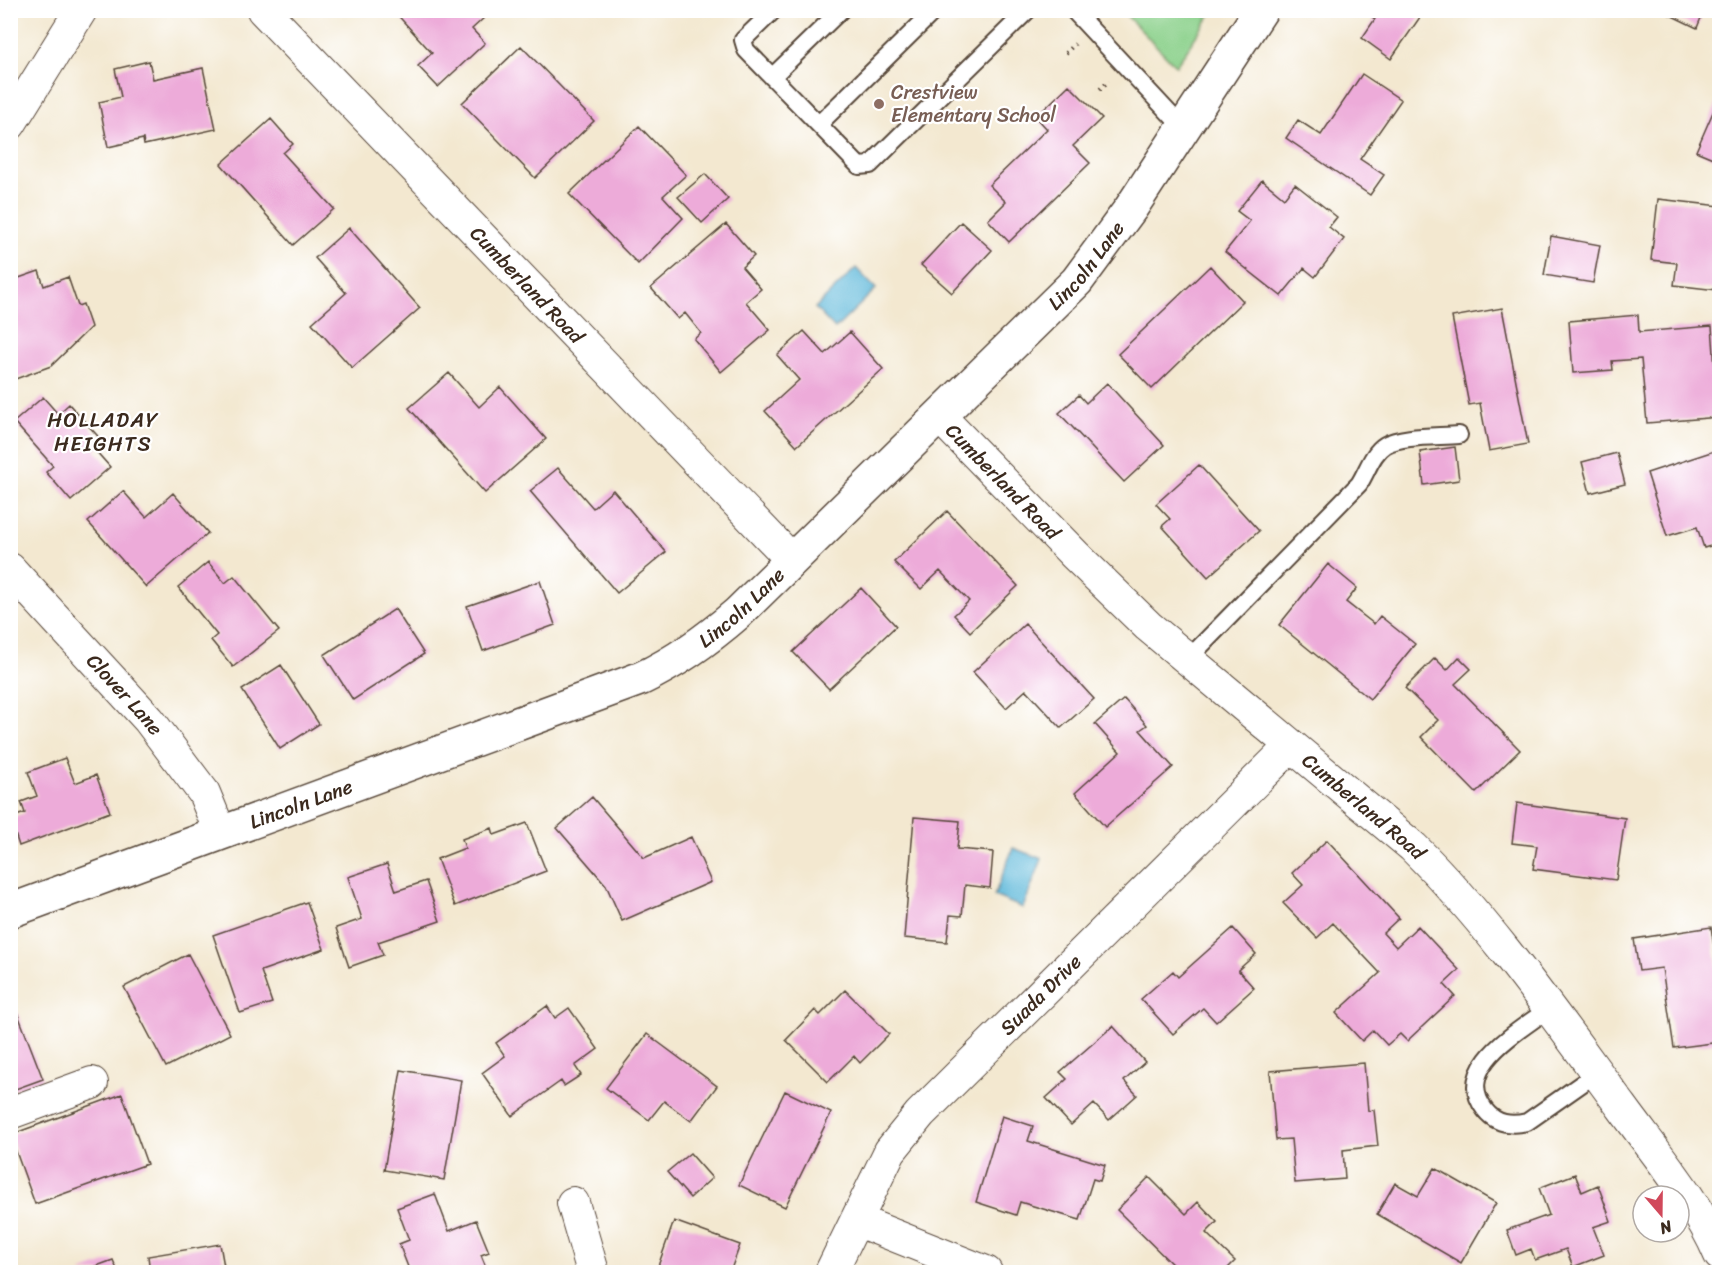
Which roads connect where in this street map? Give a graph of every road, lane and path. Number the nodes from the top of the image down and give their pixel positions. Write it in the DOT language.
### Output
graph roads {
  1 [pos="81,10"];
  2 [pos="263,10"];
  3 [pos="774,10"];
  4 [pos="840,10"];
  5 [pos="935,10"];
  6 [pos="1028,10"];
  7 [pos="1073,10"];
  8 [pos="1261,10"];
  9 [pos="772,77"];
  10 [pos="10,124"];
  11 [pos="819,124"];
  12 [pos="1184,129"];
  13 [pos="940,417"];
  14 [pos="1459,435"];
  15 [pos="792,560"];
  16 [pos="10,569"];
  17 [pos="1188,659"];
  18 [pos="1291,746"];
  19 [pos="220,832"];
  20 [pos="10,911"];
  21 [pos="1548,1009"];
  22 [pos="1597,1073"];
  23 [pos="92,1083"];
  24 [pos="10,1113"];
  25 [pos="573,1203"];
  26 [pos="858,1221"];
  27 [pos="1719,1255"];
  28 [pos="593,1272"];
  29 [pos="831,1272"];
  30 [pos="986,1272"];
  1 -- 10 [label="street"];
  2 -- 15 [label="street, Cumberland Road"];
  3 -- 9 [label="lane"];
  4 -- 9 [label="lane"];
  5 -- 11 [label="lane"];
  6 -- 11 [label="lane"];
  7 -- 12 [label="lane"];
  8 -- 12 [label="street, Lincoln Lane"];
  9 -- 11 [label="lane"];
  12 -- 13 [label="street, Lincoln Lane"];
  13 -- 15 [label="street, Lincoln Lane"];
  13 -- 17 [label="street, Cumberland Road"];
  14 -- 17 [label="lane"];
  15 -- 19 [label="street, Lincoln Lane"];
  16 -- 19 [label="street, Clover Lane"];
  17 -- 18 [label="street, Cumberland Road"];
  18 -- 21 [label="street, Cumberland Road"];
  18 -- 26 [label="street, Suada Drive"];
  19 -- 20 [label="street, Lincoln Lane"];
  21 -- 22 [label="street, Cumberland Road"];
  21 -- 22 [label="lane"];
  22 -- 27 [label="street, Cumberland Road"];
  23 -- 24 [label="street"];
  25 -- 28 [label="street"];
  26 -- 29 [label="street, Suada Drive"];
  26 -- 30 [label="street"];
}
